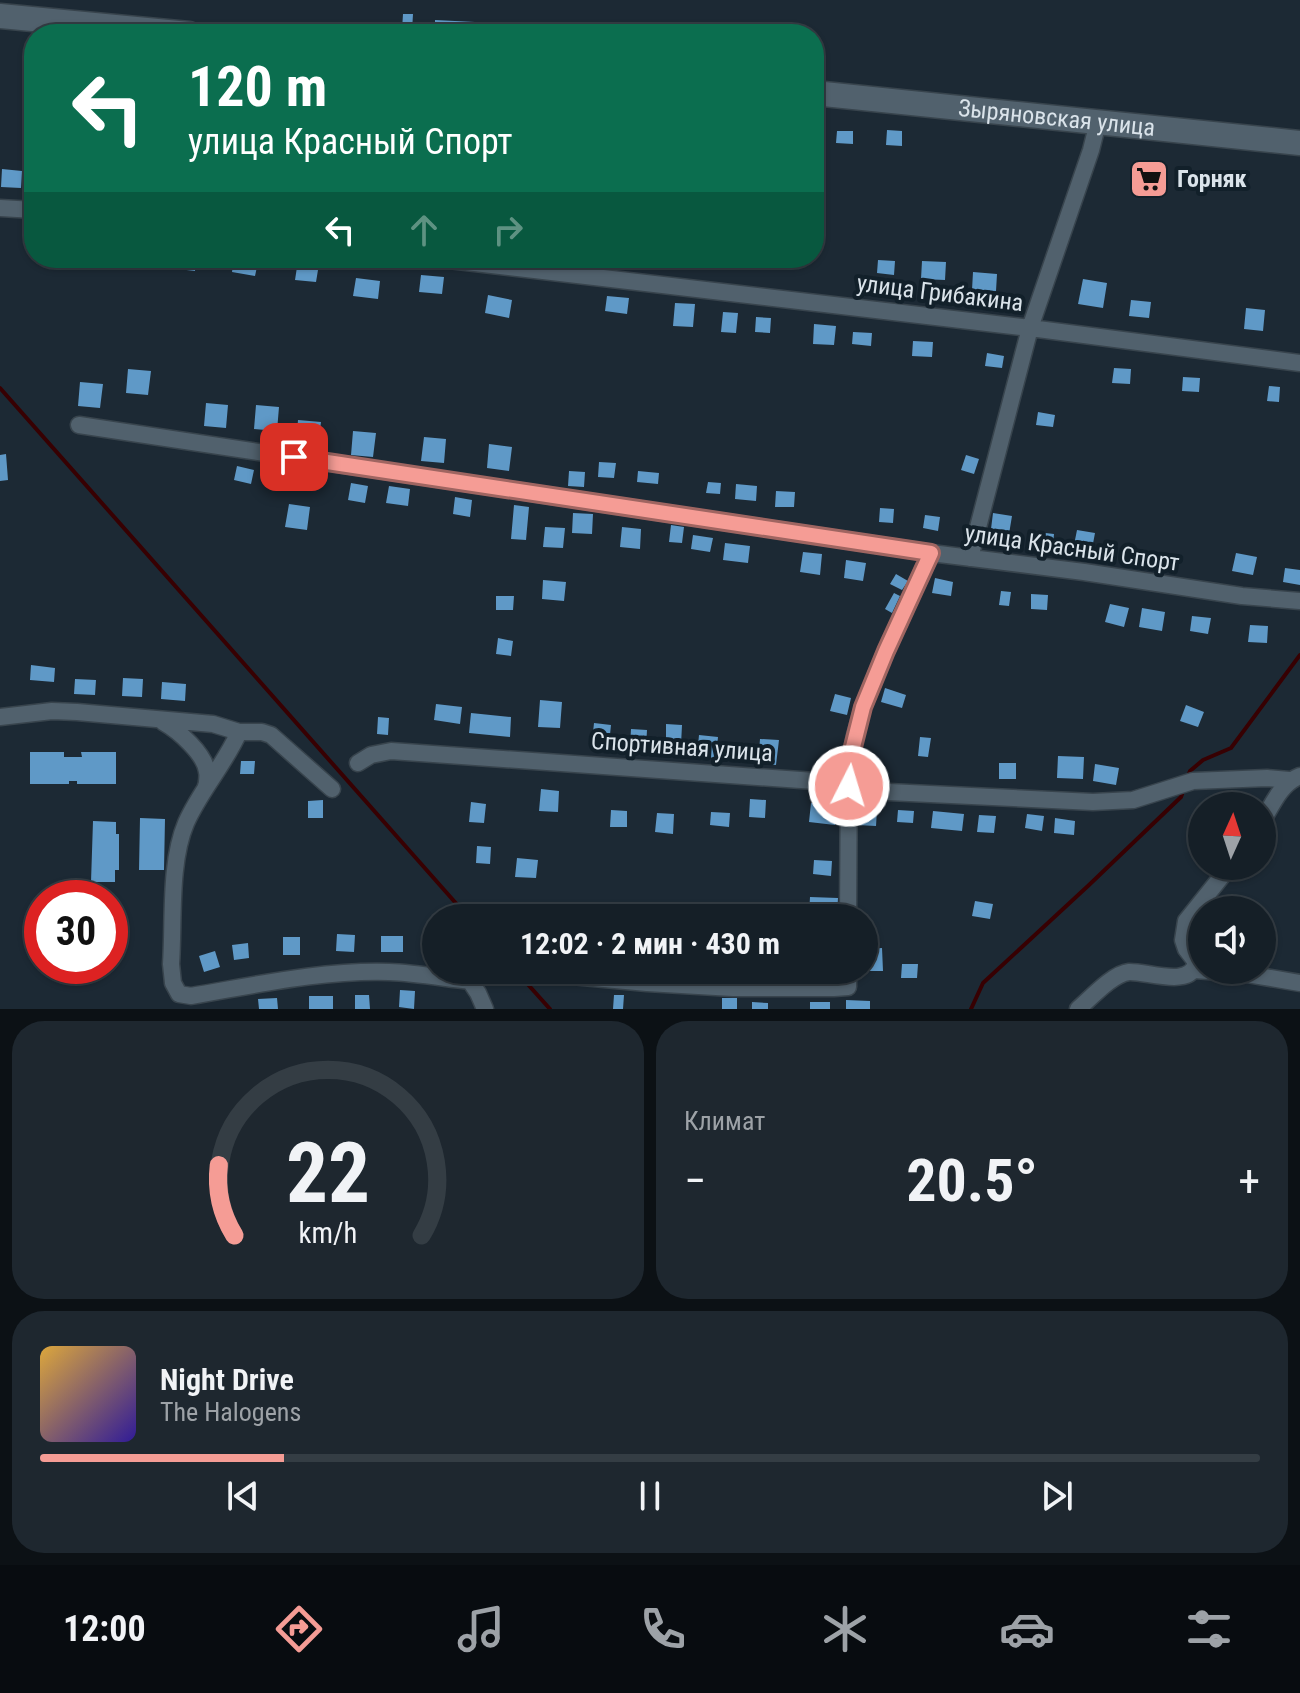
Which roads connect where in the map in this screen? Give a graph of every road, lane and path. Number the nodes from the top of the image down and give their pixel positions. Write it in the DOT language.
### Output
graph roads {
  1 [pos="0,16"];
  2 [pos="84,24"];
  3 [pos="824,94"];
  4 [pos="1098,122"];
  5 [pos="1300,143"];
  6 [pos="0,208"];
  7 [pos="24,209"];
  8 [pos="517,268"];
  9 [pos="1030,328"];
  10 [pos="1300,363"];
  11 [pos="79,425"];
  12 [pos="931,553"];
  13 [pos="970,558"];
  14 [pos="1300,601"];
  15 [pos="0,717"];
  16 [pos="161,721"];
  17 [pos="239,732"];
  18 [pos="358,763"];
  19 [pos="1294,778"];
  20 [pos="206,786"];
  21 [pos="849,786"];
  22 [pos="332,789"];
  23 [pos="1276,798"];
  24 [pos="1219,880"];
  25 [pos="1206,896"];
  26 [pos="848,904"];
  27 [pos="1188,918"];
  28 [pos="1188,952"];
  29 [pos="1188,975"];
  30 [pos="1276,979"];
  31 [pos="1300,983"];
  32 [pos="665,984"];
  33 [pos="767,984"];
  34 [pos="485,1009"];
  35 [pos="1078,1009"];
  1 -- 2 [label="street"];
  3 -- 4 [label="street, Зыряновская улица"];
  4 -- 5 [label="street, Зыряновская улица"];
  4 -- 9 [label="street"];
  6 -- 7 [label="street"];
  8 -- 9 [label="street, улица Грибакина"];
  9 -- 10 [label="street, улица Грибакина"];
  9 -- 13 [label="street"];
  11 -- 12 [label="street, улица Красный Спорт"];
  12 -- 13 [label="street, улица Красный Спорт"];
  12 -- 21 [label="street"];
  13 -- 14 [label="street, улица Красный Спорт"];
  15 -- 16 [label="street"];
  16 -- 17 [label="street"];
  16 -- 20 [label="street"];
  17 -- 20 [label="street"];
  17 -- 22 [label="street"];
  18 -- 21 [label="street, Спортивная улица"];
  19 -- 21 [label="street, Спортивная улица"];
  19 -- 23 [label="street"];
  20 -- 34 [label="street"];
  21 -- 26 [label="street"];
  24 -- 25 [label="street"];
  27 -- 28 [label="street"];
  29 -- 35 [label="street"];
  30 -- 31 [label="street"];
  32 -- 33 [label="street"];
}
